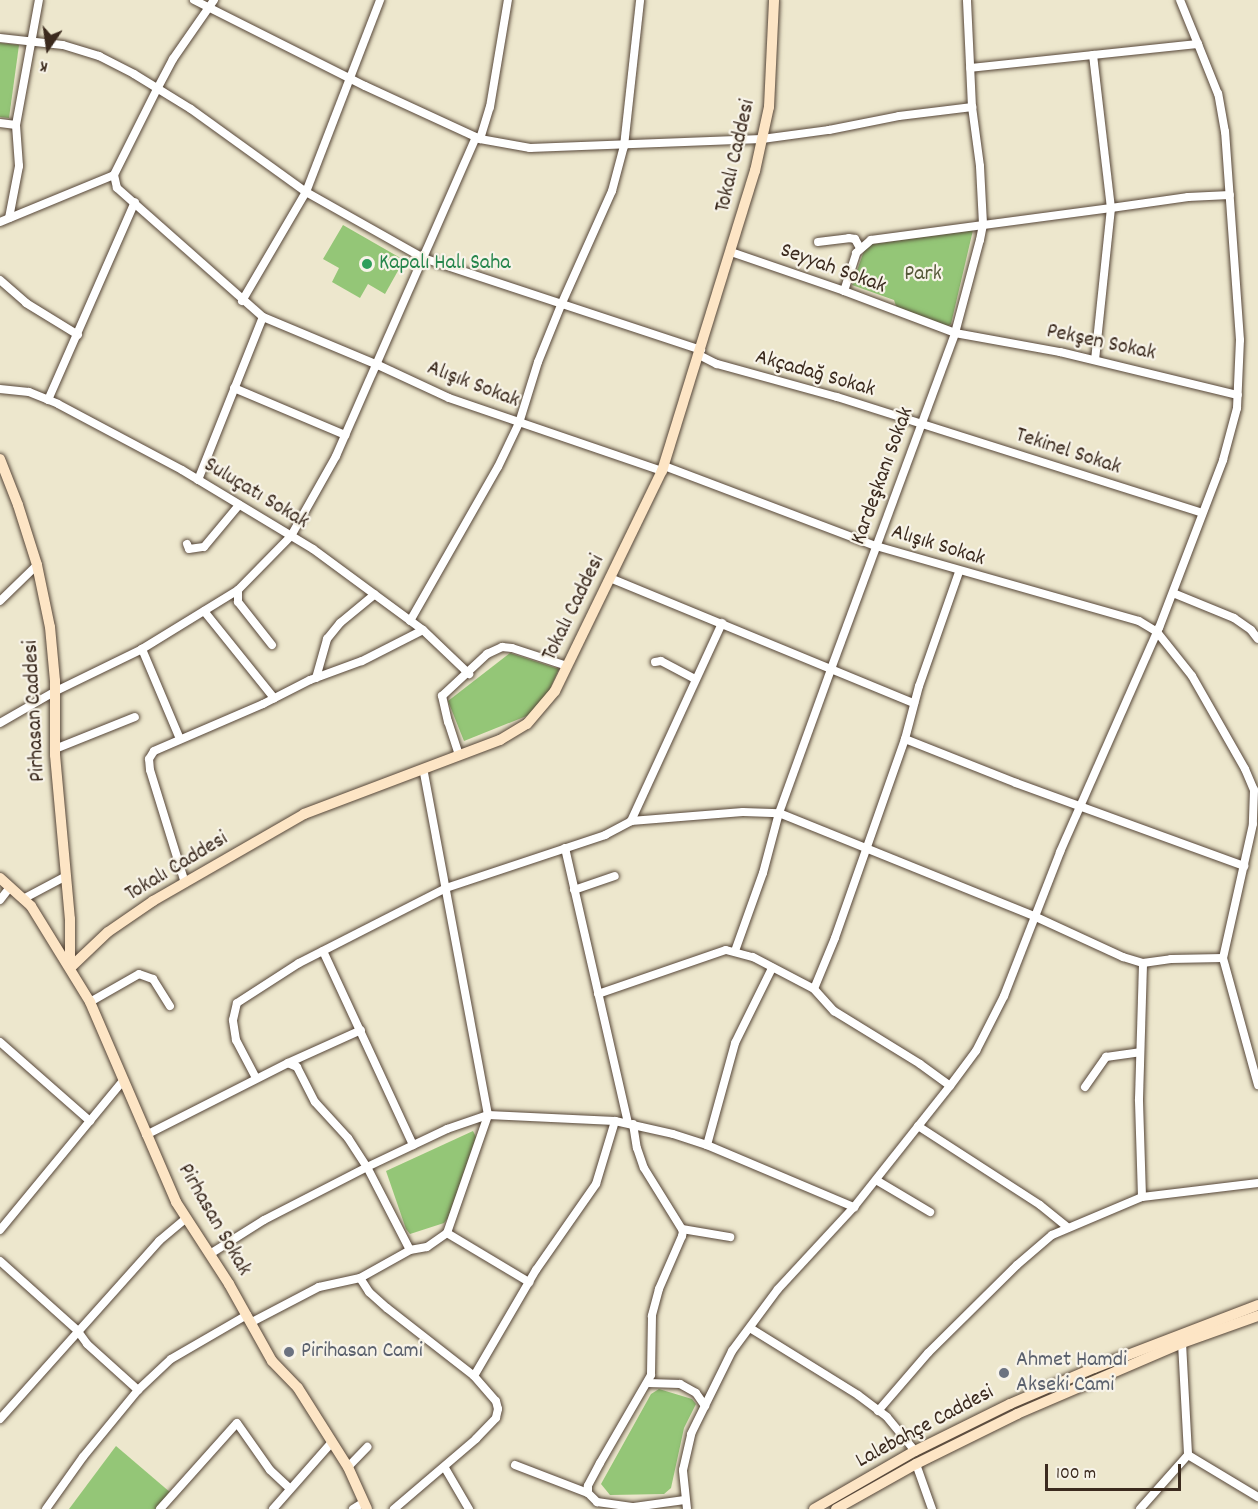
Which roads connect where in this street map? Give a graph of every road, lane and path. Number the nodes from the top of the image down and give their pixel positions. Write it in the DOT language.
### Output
graph roads {
  1 [pos="39,0"];
  2 [pos="194,0"];
  3 [pos="380,0"];
  4 [pos="508,0"];
  5 [pos="640,0"];
  6 [pos="774,0"];
  7 [pos="968,0"];
  8 [pos="1180,0"];
  9 [pos="212,4"];
  10 [pos="0,38"];
  11 [pos="33,43"];
  12 [pos="1198,44"];
  13 [pos="1093,55"];
  14 [pos="970,68"];
  15 [pos="351,79"];
  16 [pos="158,87"];
  17 [pos="972,107"];
  18 [pos="0,123"];
  19 [pos="16,125"];
  20 [pos="478,138"];
  21 [pos="762,139"];
  22 [pos="624,146"];
  23 [pos="114,175"];
  24 [pos="306,192"];
  25 [pos="1230,195"];
  26 [pos="135,202"];
  27 [pos="1111,208"];
  28 [pos="9,218"];
  29 [pos="0,222"];
  30 [pos="982,224"];
  31 [pos="818,242"];
  32 [pos="860,248"];
  33 [pos="731,252"];
  34 [pos="423,258"];
  35 [pos="0,280"];
  36 [pos="844,291"];
  37 [pos="242,301"];
  38 [pos="561,305"];
  39 [pos="263,317"];
  40 [pos="954,333"];
  41 [pos="78,335"];
  42 [pos="700,353"];
  43 [pos="1095,359"];
  44 [pos="378,365"];
  45 [pos="234,387"];
  46 [pos="0,389"];
  47 [pos="1238,394"];
  48 [pos="48,400"];
  49 [pos="519,423"];
  50 [pos="922,424"];
  51 [pos="345,435"];
  52 [pos="0,459"];
  53 [pos="663,469"];
  54 [pos="198,480"];
  55 [pos="239,505"];
  56 [pos="1202,513"];
  57 [pos="291,536"];
  58 [pos="187,544"];
  59 [pos="876,546"];
  60 [pos="37,565"];
  61 [pos="959,572"];
  62 [pos="610,578"];
  63 [pos="238,590"];
  64 [pos="1173,593"];
  65 [pos="375,594"];
  66 [pos="0,601"];
  67 [pos="204,611"];
  68 [pos="410,621"];
  69 [pos="722,623"];
  70 [pos="423,630"];
  71 [pos="1158,632"];
  72 [pos="1258,639"];
  73 [pos="272,645"];
  74 [pos="142,649"];
  75 [pos="655,662"];
  76 [pos="567,666"];
  77 [pos="831,669"];
  78 [pos="469,674"];
  79 [pos="316,678"];
  80 [pos="695,679"];
  81 [pos="54,692"];
  82 [pos="274,699"];
  83 [pos="914,703"];
  84 [pos="135,717"];
  85 [pos="0,723"];
  86 [pos="180,739"];
  87 [pos="904,739"];
  88 [pos="55,749"];
  89 [pos="459,755"];
  90 [pos="423,769"];
  91 [pos="1080,806"];
  92 [pos="779,813"];
  93 [pos="631,821"];
  94 [pos="565,848"];
  95 [pos="866,848"];
  96 [pos="1244,866"];
  97 [pos="66,876"];
  98 [pos="615,876"];
  99 [pos="0,878"];
  100 [pos="185,883"];
  101 [pos="10,887"];
  102 [pos="446,888"];
  103 [pos="574,890"];
  104 [pos="0,900"];
  105 [pos="27,902"];
  106 [pos="1036,917"];
  107 [pos="323,951"];
  108 [pos="735,951"];
  109 [pos="1223,958"];
  110 [pos="1143,963"];
  111 [pos="70,968"];
  112 [pos="772,968"];
  113 [pos="814,989"];
  114 [pos="598,994"];
  115 [pos="90,1002"];
  116 [pos="170,1006"];
  117 [pos="361,1030"];
  118 [pos="0,1042"];
  119 [pos="1140,1052"];
  120 [pos="288,1063"];
  121 [pos="256,1078"];
  122 [pos="1257,1079"];
  123 [pos="123,1081"];
  124 [pos="950,1086"];
  125 [pos="1085,1087"];
  126 [pos="488,1114"];
  127 [pos="90,1121"];
  128 [pos="615,1121"];
  129 [pos="630,1124"];
  130 [pos="918,1126"];
  131 [pos="147,1135"];
  132 [pos="413,1145"];
  133 [pos="707,1145"];
  134 [pos="367,1167"];
  135 [pos="876,1180"];
  136 [pos="1258,1183"];
  137 [pos="1142,1197"];
  138 [pos="854,1207"];
  139 [pos="930,1212"];
  140 [pos="186,1218"];
  141 [pos="1068,1228"];
  142 [pos="682,1229"];
  143 [pos="0,1230"];
  144 [pos="447,1233"];
  145 [pos="730,1237"];
  146 [pos="410,1250"];
  147 [pos="210,1254"];
  148 [pos="0,1261"];
  149 [pos="360,1278"];
  150 [pos="529,1282"];
  151 [pos="1258,1305"];
  152 [pos="1258,1316"];
  153 [pos="249,1319"];
  154 [pos="750,1328"];
  155 [pos="78,1330"];
  156 [pos="1182,1343"];
  157 [pos="474,1376"];
  158 [pos="648,1383"];
  159 [pos="138,1390"];
  160 [pos="705,1406"];
  161 [pos="878,1411"];
  162 [pos="0,1419"];
  163 [pos="332,1442"];
  164 [pos="367,1447"];
  165 [pos="915,1451"];
  166 [pos="1188,1455"];
  167 [pos="916,1464"];
  168 [pos="515,1465"];
  169 [pos="348,1467"];
  170 [pos="445,1468"];
  171 [pos="289,1488"];
  172 [pos="588,1493"];
  173 [pos="1258,1497"];
  174 [pos="685,1500"];
  175 [pos="365,1505"];
  176 [pos="51,1507"];
  177 [pos="644,1508"];
  178 [pos="160,1509"];
  179 [pos="273,1509"];
  180 [pos="353,1509"];
  181 [pos="394,1509"];
  182 [pos="469,1509"];
  183 [pos="687,1509"];
  184 [pos="814,1509"];
  185 [pos="836,1509"];
  186 [pos="932,1509"];
  187 [pos="1140,1509"];
  1 -- 11 [label="street"];
  2 -- 9 [label="street"];
  3 -- 15 [label="street"];
  4 -- 20 [label="street"];
  5 -- 22 [label="street"];
  6 -- 21 [label="street, Tokalı Caddesi"];
  7 -- 14 [label="street, Kardeşkanı Sokak"];
  8 -- 12 [label="street"];
  9 -- 15 [label="street"];
  9 -- 16 [label="street"];
  10 -- 11 [label="street, Akçadağ Sokak"];
  11 -- 16 [label="street, Akçadağ Sokak"];
  11 -- 19 [label="street"];
  12 -- 13 [label="street"];
  12 -- 25 [label="street"];
  13 -- 14 [label="street"];
  13 -- 27 [label="street"];
  14 -- 17 [label="street, Kardeşkanı Sokak"];
  15 -- 20 [label="street"];
  15 -- 24 [label="street"];
  16 -- 23 [label="street"];
  16 -- 24 [label="street, Akçadağ Sokak"];
  17 -- 21 [label="street"];
  17 -- 30 [label="street, Kardeşkanı Sokak"];
  18 -- 19 [label="street"];
  19 -- 28 [label="street"];
  20 -- 22 [label="street"];
  20 -- 34 [label="street"];
  21 -- 22 [label="street"];
  21 -- 33 [label="street, Tokalı Caddesi"];
  22 -- 38 [label="street"];
  23 -- 26 [label="street, Alışık Sokak"];
  23 -- 28 [label="street"];
  24 -- 34 [label="street, Akçadağ Sokak"];
  24 -- 37 [label="street"];
  25 -- 27 [label="street"];
  25 -- 47 [label="street"];
  26 -- 37 [label="street, Alışık Sokak"];
  26 -- 41 [label="street"];
  27 -- 30 [label="street"];
  27 -- 43 [label="street"];
  28 -- 29 [label="street"];
  30 -- 32 [label="street"];
  30 -- 40 [label="street, Kardeşkanı Sokak"];
  31 -- 32 [label="street"];
  32 -- 36 [label="street"];
  33 -- 36 [label="street, Seyyah Sokak"];
  33 -- 42 [label="street, Tokalı Caddesi"];
  34 -- 38 [label="street, Akçadağ Sokak"];
  34 -- 44 [label="street"];
  35 -- 41 [label="street"];
  36 -- 40 [label="street, Seyyah Sokak"];
  37 -- 39 [label="street, Alışık Sokak"];
  38 -- 42 [label="street, Akçadağ Sokak"];
  38 -- 49 [label="street"];
  39 -- 44 [label="street, Alışık Sokak"];
  39 -- 45 [label="street"];
  40 -- 43 [label="street, Pekşen Sokak"];
  40 -- 50 [label="street, Kardeşkanı Sokak"];
  41 -- 48 [label="street"];
  42 -- 50 [label="street, Akçadağ Sokak"];
  42 -- 53 [label="street, Tokalı Caddesi"];
  43 -- 47 [label="street, Pekşen Sokak"];
  44 -- 49 [label="street, Alışık Sokak"];
  44 -- 51 [label="street"];
  45 -- 51 [label="street"];
  45 -- 54 [label="street"];
  46 -- 48 [label="street, Suluçatı Sokak"];
  47 -- 56 [label="street"];
  48 -- 54 [label="street, Suluçatı Sokak"];
  49 -- 53 [label="street, Alışık Sokak"];
  49 -- 68 [label="street"];
  50 -- 56 [label="street, Tekinel Sokak"];
  50 -- 59 [label="street, Kardeşkanı Sokak"];
  51 -- 57 [label="street"];
  52 -- 60 [label="street, Pirhasan Caddesi"];
  53 -- 59 [label="street, Alışık Sokak"];
  53 -- 62 [label="street, Tokalı Caddesi"];
  54 -- 55 [label="street, Suluçatı Sokak"];
  55 -- 57 [label="street, Suluçatı Sokak"];
  55 -- 58 [label="street"];
  56 -- 64 [label="street"];
  57 -- 63 [label="street"];
  57 -- 65 [label="street, Suluçatı Sokak"];
  59 -- 61 [label="street, Alışık Sokak"];
  59 -- 77 [label="street, Kardeşkanı Sokak"];
  60 -- 66 [label="street"];
  60 -- 81 [label="street, Pirhasan Caddesi"];
  61 -- 71 [label="street, Alışık Sokak"];
  61 -- 83 [label="street"];
  62 -- 69 [label="street"];
  62 -- 76 [label="street, Tokalı Caddesi"];
  63 -- 67 [label="street"];
  63 -- 73 [label="street"];
  64 -- 71 [label="street"];
  64 -- 72 [label="street"];
  65 -- 68 [label="street, Suluçatı Sokak"];
  65 -- 79 [label="street"];
  67 -- 74 [label="street"];
  67 -- 82 [label="street"];
  68 -- 70 [label="street, Suluçatı Sokak"];
  69 -- 77 [label="street"];
  69 -- 80 [label="street"];
  70 -- 78 [label="street, Suluçatı Sokak"];
  70 -- 79 [label="street"];
  71 -- 91 [label="street"];
  71 -- 96 [label="street"];
  74 -- 81 [label="street"];
  74 -- 86 [label="street"];
  75 -- 80 [label="street"];
  76 -- 78 [label="street"];
  76 -- 89 [label="street, Tokalı Caddesi"];
  77 -- 83 [label="street"];
  77 -- 92 [label="street, Kardeşkanı Sokak"];
  78 -- 89 [label="street"];
  79 -- 82 [label="street"];
  80 -- 93 [label="street"];
  81 -- 85 [label="street"];
  81 -- 88 [label="street, Pirhasan Caddesi"];
  82 -- 86 [label="street"];
  83 -- 87 [label="street"];
  84 -- 88 [label="street"];
  86 -- 100 [label="street"];
  87 -- 91 [label="street"];
  87 -- 95 [label="street"];
  88 -- 97 [label="street, Pirhasan Caddesi"];
  89 -- 90 [label="street, Tokalı Caddesi"];
  90 -- 100 [label="street, Tokalı Caddesi"];
  90 -- 102 [label="street"];
  91 -- 96 [label="street"];
  91 -- 106 [label="street"];
  92 -- 93 [label="street"];
  92 -- 95 [label="street"];
  92 -- 108 [label="street, Kardeşkanı Sokak"];
  93 -- 94 [label="street"];
  94 -- 102 [label="street"];
  94 -- 103 [label="street"];
  95 -- 106 [label="street"];
  95 -- 113 [label="street"];
  96 -- 109 [label="street"];
  97 -- 105 [label="street"];
  97 -- 111 [label="street, Pirhasan Caddesi"];
  98 -- 103 [label="street"];
  99 -- 101 [label="street, Pirhasan Sokak"];
  100 -- 111 [label="street, Tokalı Caddesi"];
  101 -- 104 [label="street"];
  101 -- 105 [label="street, Pirhasan Sokak"];
  102 -- 107 [label="street"];
  102 -- 126 [label="street"];
  103 -- 114 [label="street"];
  105 -- 111 [label="street, Pirhasan Sokak"];
  106 -- 110 [label="street"];
  106 -- 124 [label="street"];
  107 -- 117 [label="street"];
  107 -- 121 [label="street"];
  108 -- 112 [label="street"];
  108 -- 114 [label="street"];
  109 -- 110 [label="street"];
  109 -- 122 [label="street"];
  110 -- 119 [label="street"];
  111 -- 115 [label="street, Pirhasan Sokak"];
  112 -- 113 [label="street"];
  112 -- 133 [label="street"];
  113 -- 124 [label="street"];
  114 -- 129 [label="street"];
  115 -- 116 [label="street"];
  115 -- 123 [label="street, Pirhasan Sokak"];
  117 -- 120 [label="street"];
  117 -- 132 [label="street"];
  118 -- 127 [label="street"];
  119 -- 125 [label="street"];
  119 -- 137 [label="street"];
  120 -- 121 [label="street"];
  120 -- 134 [label="street"];
  121 -- 131 [label="street"];
  123 -- 127 [label="street"];
  123 -- 131 [label="street, Pirhasan Sokak"];
  124 -- 130 [label="street"];
  126 -- 128 [label="street"];
  126 -- 132 [label="street"];
  126 -- 144 [label="street"];
  127 -- 143 [label="street"];
  128 -- 129 [label="street"];
  128 -- 150 [label="street"];
  129 -- 133 [label="street"];
  129 -- 142 [label="street"];
  130 -- 135 [label="street"];
  130 -- 141 [label="street"];
  131 -- 140 [label="street, Pirhasan Sokak"];
  132 -- 134 [label="street"];
  133 -- 138 [label="street"];
  134 -- 146 [label="street"];
  134 -- 147 [label="street"];
  135 -- 138 [label="street"];
  135 -- 139 [label="street"];
  136 -- 137 [label="street"];
  137 -- 141 [label="street"];
  138 -- 154 [label="street"];
  140 -- 147 [label="street, Pirhasan Sokak"];
  140 -- 155 [label="street"];
  141 -- 161 [label="street"];
  142 -- 145 [label="street"];
  142 -- 158 [label="street"];
  144 -- 146 [label="street"];
  144 -- 150 [label="street"];
  146 -- 149 [label="street"];
  147 -- 153 [label="street, Pirhasan Sokak"];
  148 -- 155 [label="street"];
  149 -- 153 [label="street"];
  149 -- 157 [label="street"];
  150 -- 157 [label="street"];
  151 -- 165 [label="street, Lalebahçe Caddesi"];
  152 -- 156 [label="street, Lalebahçe Caddesi"];
  153 -- 159 [label="street"];
  153 -- 163 [label="street, Pirhasan Sokak"];
  154 -- 160 [label="street"];
  154 -- 161 [label="street"];
  155 -- 159 [label="street"];
  155 -- 162 [label="street"];
  156 -- 166 [label="street"];
  156 -- 167 [label="street, Lalebahçe Caddesi"];
  157 -- 170 [label="street"];
  158 -- 160 [label="street"];
  158 -- 172 [label="street"];
  159 -- 176 [label="street"];
  160 -- 174 [label="street"];
  161 -- 165 [label="street"];
  163 -- 169 [label="street, Pirhasan Sokak"];
  163 -- 171 [label="street"];
  164 -- 169 [label="street"];
  165 -- 184 [label="street, Lalebahçe Caddesi"];
  166 -- 173 [label="street"];
  166 -- 187 [label="street"];
  167 -- 185 [label="street, Lalebahçe Caddesi"];
  167 -- 186 [label="street"];
  168 -- 172 [label="street"];
  169 -- 175 [label="street, Pirhasan Sokak"];
  170 -- 181 [label="street"];
  170 -- 182 [label="street"];
  171 -- 178 [label="street"];
  171 -- 179 [label="street"];
  172 -- 177 [label="street"];
  174 -- 177 [label="street"];
  174 -- 183 [label="street"];
  175 -- 180 [label="street"];
}
